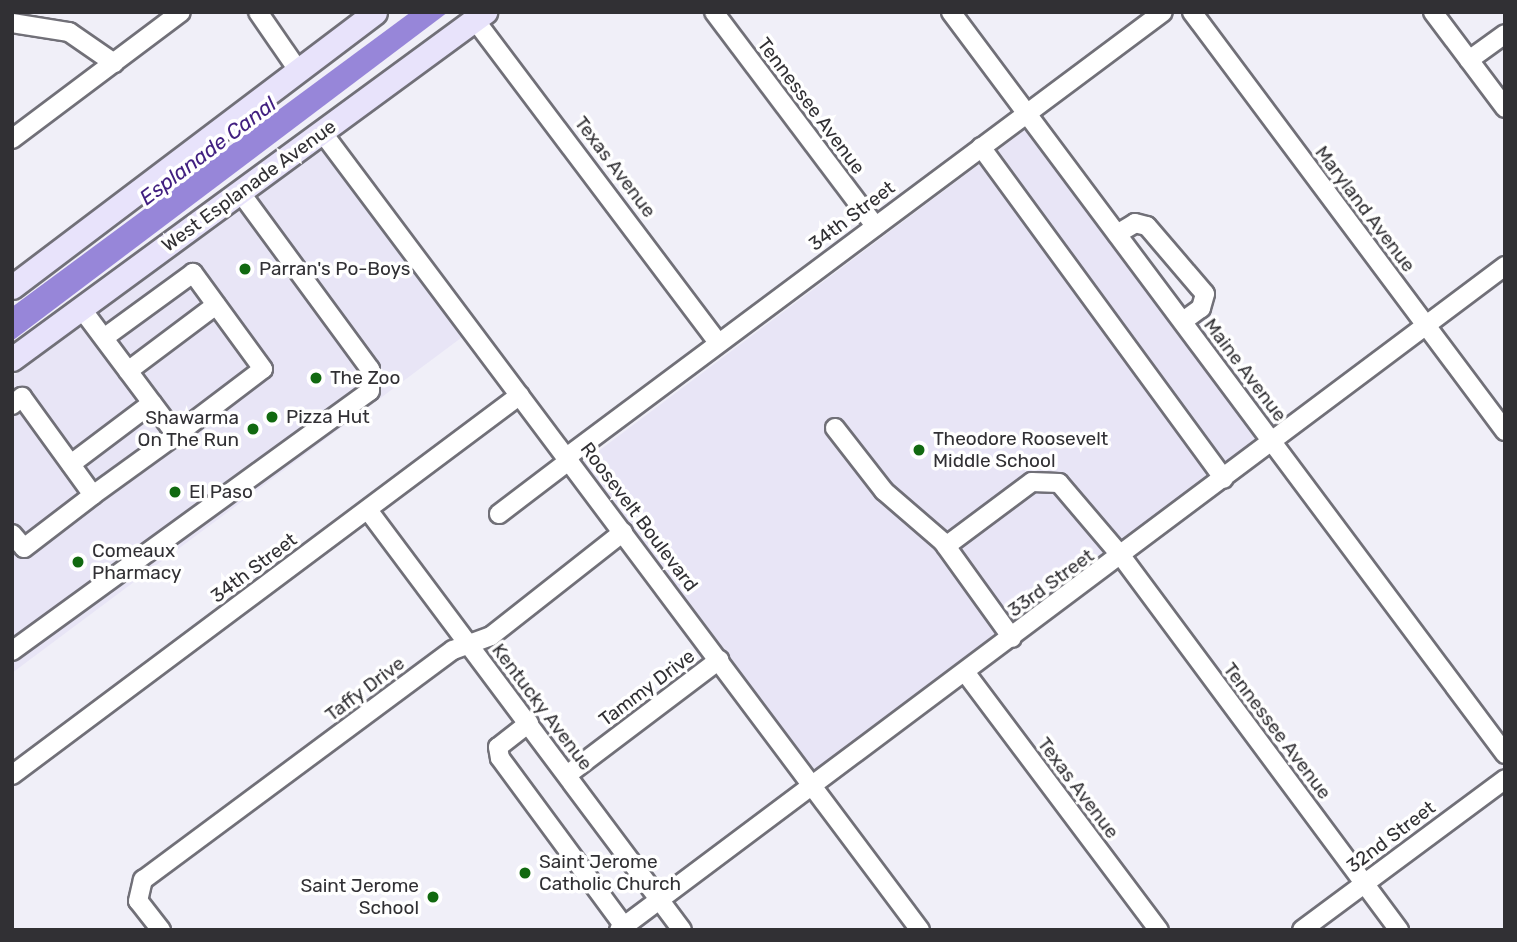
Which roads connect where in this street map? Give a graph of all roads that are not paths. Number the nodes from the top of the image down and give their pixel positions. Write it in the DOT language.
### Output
graph roads {
  1 [pos="181,12"];
  2 [pos="258,12"];
  3 [pos="375,12"];
  4 [pos="714,12"];
  5 [pos="951,12"];
  6 [pos="1163,12"];
  7 [pos="1192,12"];
  8 [pos="1433,12"];
  9 [pos="480,16"];
  10 [pos="12,23"];
  11 [pos="1505,34"];
  12 [pos="1469,60"];
  13 [pos="114,63"];
  14 [pos="298,70"];
  15 [pos="1505,108"];
  16 [pos="1026,113"];
  17 [pos="322,132"];
  18 [pos="12,139"];
  19 [pos="981,147"];
  20 [pos="240,192"];
  21 [pos="875,226"];
  22 [pos="1117,234"];
  23 [pos="1505,267"];
  24 [pos="12,287"];
  25 [pos="216,305"];
  26 [pos="81,308"];
  27 [pos="1183,321"];
  28 [pos="1426,326"];
  29 [pos="104,338"];
  30 [pos="718,342"];
  31 [pos="12,359"];
  32 [pos="128,371"];
  33 [pos="520,395"];
  34 [pos="152,404"];
  35 [pos="12,405"];
  36 [pos="835,428"];
  37 [pos="1505,431"];
  38 [pos="176,435"];
  39 [pos="1273,441"];
  40 [pos="569,458"];
  41 [pos="71,464"];
  42 [pos="1224,479"];
  43 [pos="93,495"];
  44 [pos="368,510"];
  45 [pos="499,514"];
  46 [pos="623,531"];
  47 [pos="12,534"];
  48 [pos="946,547"];
  49 [pos="1122,557"];
  50 [pos="1012,638"];
  51 [pos="468,642"];
  52 [pos="12,651"];
  53 [pos="719,660"];
  54 [pos="965,672"];
  55 [pos="529,723"];
  56 [pos="1505,754"];
  57 [pos="12,775"];
  58 [pos="567,775"];
  59 [pos="1505,779"];
  60 [pos="812,785"];
  61 [pos="1364,884"];
  62 [pos="659,899"];
  63 [pos="621,928"];
  64 [pos="161,930"];
  65 [pos="682,930"];
  66 [pos="919,930"];
  67 [pos="1158,930"];
  68 [pos="1302,930"];
  69 [pos="1399,930"];
  1 -- 13 [label="street"];
  2 -- 14 [label="street"];
  3 -- 14 [label="main road"];
  4 -- 21 [label="street, Tennessee Avenue"];
  5 -- 16 [label="street, Maine Avenue"];
  6 -- 16 [label="street, 34th Street"];
  7 -- 28 [label="street, Maryland Avenue"];
  8 -- 12 [label="street"];
  9 -- 17 [label="main road, West Esplanade Avenue"];
  9 -- 30 [label="street, Texas Avenue"];
  10 -- 13 [label="street"];
  11 -- 12 [label="street"];
  12 -- 15 [label="street"];
  13 -- 18 [label="street"];
  14 -- 24 [label="main road"];
  16 -- 19 [label="street, 34th Street"];
  16 -- 22 [label="street, Maine Avenue"];
  17 -- 20 [label="main road, West Esplanade Avenue"];
  17 -- 33 [label="street, Roosevelt Boulevard"];
  19 -- 21 [label="street, 34th Street"];
  19 -- 42 [label="street"];
  20 -- 26 [label="main road, West Esplanade Avenue"];
  20 -- 52 [label="street"];
  21 -- 30 [label="street, 34th Street"];
  22 -- 27 [label="street, Maine Avenue"];
  22 -- 27 [label="street"];
  23 -- 28 [label="street, 33rd Street"];
  25 -- 29 [label="street"];
  25 -- 32 [label="street"];
  25 -- 38 [label="street"];
  26 -- 29 [label="street"];
  26 -- 31 [label="main road, West Esplanade Avenue"];
  27 -- 39 [label="street, Maine Avenue"];
  28 -- 37 [label="street, Maryland Avenue"];
  28 -- 39 [label="street, 33rd Street"];
  29 -- 32 [label="street"];
  30 -- 40 [label="street, 34th Street"];
  32 -- 34 [label="street"];
  33 -- 40 [label="street, Roosevelt Boulevard"];
  33 -- 44 [label="street, 34th Street"];
  34 -- 38 [label="street"];
  34 -- 41 [label="street"];
  35 -- 41 [label="street"];
  36 -- 48 [label="street"];
  38 -- 43 [label="street"];
  39 -- 42 [label="street, 33rd Street"];
  39 -- 56 [label="street, Maine Avenue"];
  40 -- 45 [label="street, 34th Street"];
  40 -- 46 [label="street, Roosevelt Boulevard"];
  41 -- 43 [label="street"];
  42 -- 49 [label="street, 33rd Street"];
  43 -- 47 [label="street"];
  44 -- 51 [label="street, Kentucky Avenue"];
  44 -- 57 [label="street, 34th Street"];
  46 -- 51 [label="street, Taffy Drive"];
  46 -- 53 [label="street, Roosevelt Boulevard"];
  48 -- 49 [label="street, Tennessee Avenue"];
  48 -- 50 [label="street"];
  49 -- 50 [label="street, 33rd Street"];
  49 -- 61 [label="street, Tennessee Avenue"];
  50 -- 54 [label="street, 33rd Street"];
  51 -- 55 [label="street, Kentucky Avenue"];
  51 -- 64 [label="street, Taffy Drive"];
  53 -- 58 [label="street, Tammy Drive"];
  53 -- 60 [label="street, Roosevelt Boulevard"];
  54 -- 60 [label="street, 33rd Street"];
  54 -- 67 [label="street, Texas Avenue"];
  55 -- 58 [label="street, Kentucky Avenue"];
  55 -- 63 [label="street"];
  58 -- 62 [label="street, Kentucky Avenue"];
  59 -- 61 [label="street, 32nd Street"];
  60 -- 62 [label="street, 33rd Street"];
  60 -- 66 [label="street, Roosevelt Boulevard"];
  61 -- 68 [label="street, 32nd Street"];
  61 -- 69 [label="street, Tennessee Avenue"];
  62 -- 63 [label="street, 33rd Street"];
  62 -- 65 [label="street, Kentucky Avenue"];
}
